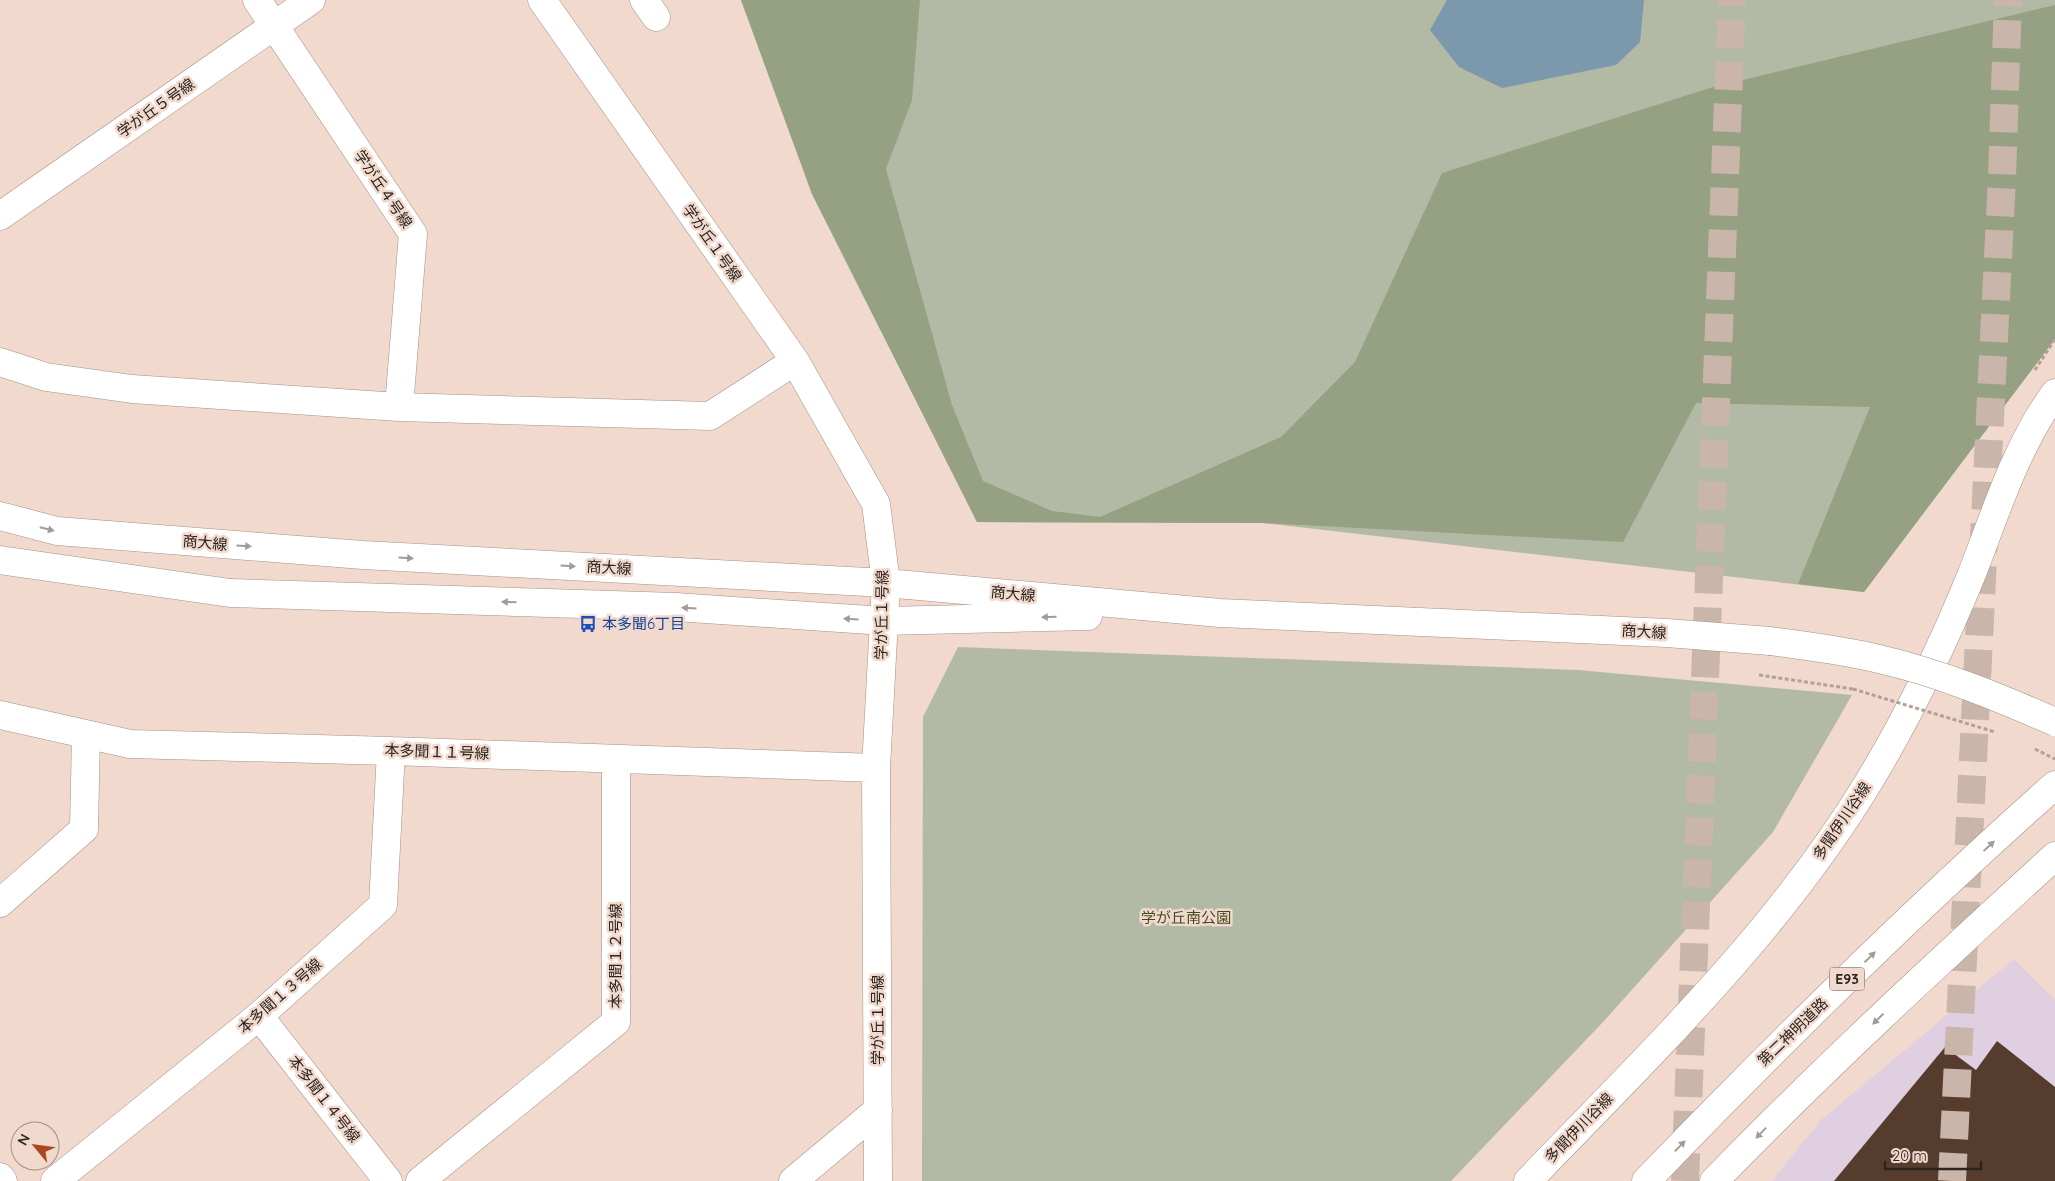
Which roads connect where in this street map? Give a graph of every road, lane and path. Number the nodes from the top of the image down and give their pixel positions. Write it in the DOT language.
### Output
graph roads {
  1 [pos="257,0"];
  2 [pos="311,0"];
  3 [pos="542,0"];
  4 [pos="275,25"];
  5 [pos="0,216"];
  6 [pos="795,361"];
  7 [pos="0,362"];
  8 [pos="2055,393"];
  9 [pos="398,407"];
  10 [pos="0,516"];
  11 [pos="0,560"];
  12 [pos="886,583"];
  13 [pos="1220,613"];
  14 [pos="884,622"];
  15 [pos="1759,675"];
  16 [pos="0,715"];
  17 [pos="2055,722"];
  18 [pos="2001,734"];
  19 [pos="86,735"];
  20 [pos="2033,748"];
  21 [pos="391,750"];
  22 [pos="616,759"];
  23 [pos="2055,759"];
  24 [pos="876,768"];
  25 [pos="2055,785"];
  26 [pos="2055,856"];
  27 [pos="2055,874"];
  28 [pos="0,903"];
  29 [pos="1928,972"];
  30 [pos="259,1016"];
  31 [pos="878,1110"];
  32 [pos="0,1177"];
  33 [pos="3,1181"];
  34 [pos="55,1181"];
  35 [pos="388,1181"];
  36 [pos="420,1181"];
  37 [pos="793,1181"];
  38 [pos="878,1181"];
  39 [pos="1528,1181"];
  40 [pos="1646,1181"];
  41 [pos="1714,1181"];
  1 -- 4 [label="main road, 学が丘４号線"];
  2 -- 4 [label="main road, 学が丘５号線"];
  3 -- 6 [label="main road, 学が丘１号線"];
  4 -- 5 [label="main road, 学が丘５号線"];
  4 -- 9 [label="main road, 学が丘４号線"];
  6 -- 9 [label="main road"];
  6 -- 12 [label="main road, 学が丘１号線"];
  7 -- 9 [label="main road"];
  8 -- 39 [label="main road, 多聞伊川谷線"];
  10 -- 12 [label="main road, 商大線, one-way"];
  14 -- 11 [label="main road, 商大線, one-way"];
  12 -- 13 [label="main road, 商大線"];
  12 -- 14 [label="main road, 学が丘１号線"];
  13 -- 14 [label="main road, 商大線, one-way"];
  13 -- 17 [label="main road, 商大線, bridge"];
  14 -- 24 [label="main road, 学が丘１号線"];
  15 -- 18 [label="path, bridge"];
  16 -- 19 [label="main road, 本多聞１１号線"];
  19 -- 21 [label="main road, 本多聞１１号線"];
  19 -- 28 [label="main road"];
  20 -- 23 [label="path, bridge"];
  21 -- 22 [label="main road, 本多聞１１号線"];
  21 -- 30 [label="main road, 本多聞１３号線"];
  22 -- 24 [label="main road, 本多聞１１号線"];
  22 -- 36 [label="main road, 本多聞１２号線"];
  24 -- 31 [label="main road, 学が丘１号線"];
  40 -- 25 [label="main road, 第二神明道路 / E93, one-way"];
  26 -- 29 [label="main road"];
  27 -- 29 [label="main road"];
  29 -- 41 [label="main road, one-way"];
  30 -- 34 [label="main road, 本多聞１３号線"];
  30 -- 35 [label="main road, 本多聞１４号線"];
  31 -- 37 [label="main road"];
  31 -- 38 [label="main road, 学が丘１号線"];
  32 -- 33 [label="main road"];
}
